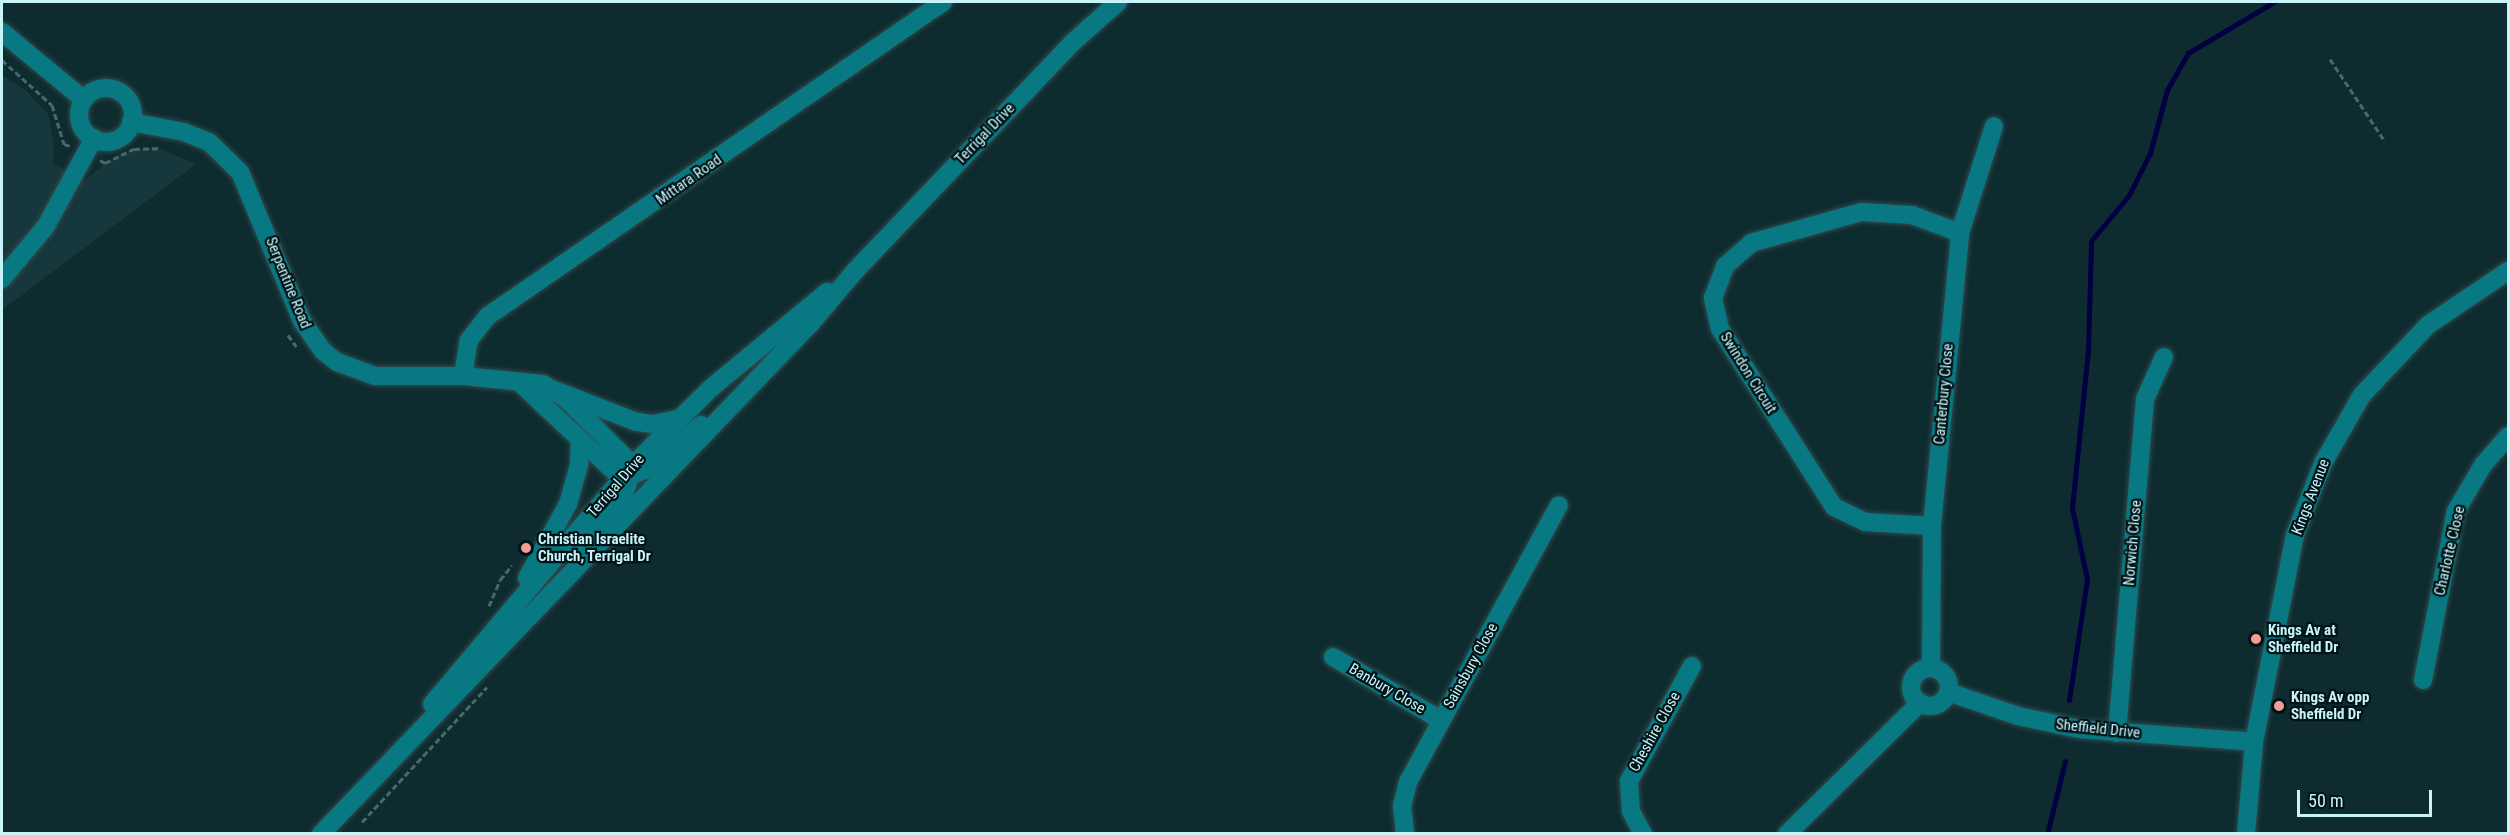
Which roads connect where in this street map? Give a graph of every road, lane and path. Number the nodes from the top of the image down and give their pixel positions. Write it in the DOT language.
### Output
graph roads {
  1 [pos="943,2"];
  2 [pos="1118,2"];
  3 [pos="2,32"];
  4 [pos="2330,59"];
  5 [pos="83,99"];
  6 [pos="131,122"];
  7 [pos="1994,126"];
  8 [pos="93,138"];
  9 [pos="2384,140"];
  10 [pos="1960,233"];
  11 [pos="855,271"];
  12 [pos="2508,271"];
  13 [pos="2,279"];
  14 [pos="2164,357"];
  15 [pos="463,376"];
  16 [pos="758,378"];
  17 [pos="520,383"];
  18 [pos="554,390"];
  19 [pos="678,419"];
  20 [pos="2508,436"];
  21 [pos="580,439"];
  22 [pos="629,473"];
  23 [pos="1559,505"];
  24 [pos="1932,526"];
  25 [pos="509,611"];
  26 [pos="531,617"];
  27 [pos="1333,657"];
  28 [pos="1692,666"];
  29 [pos="1931,668"];
  30 [pos="2423,680"];
  31 [pos="489,682"];
  32 [pos="1948,692"];
  33 [pos="1920,703"];
  34 [pos="1441,720"];
  35 [pos="2116,733"];
  36 [pos="2254,742"];
  37 [pos="362,822"];
  38 [pos="305,834"];
  39 [pos="321,834"];
  40 [pos="1406,834"];
  41 [pos="1643,834"];
  42 [pos="1787,834"];
  43 [pos="2247,834"];
  1 -- 15 [label="street, Mittara Road"];
  2 -- 11 [label="street, Terrigal Drive"];
  3 -- 5 [label="street"];
  4 -- 9 [label="path"];
  5 -- 6 [label="street"];
  5 -- 8 [label="street"];
  6 -- 8 [label="street"];
  6 -- 15 [label="street, Serpentine Road"];
  7 -- 10 [label="street, Canterbury Close"];
  8 -- 13 [label="street"];
  10 -- 24 [label="street, Canterbury Close"];
  10 -- 24 [label="street, Swindon Circuit"];
  11 -- 16 [label="street, Terrigal Drive"];
  11 -- 19 [label="street, Terrigal Drive"];
  12 -- 36 [label="street, Kings Avenue"];
  14 -- 35 [label="street, Norwich Close"];
  15 -- 17 [label="street, Serpentine Road"];
  16 -- 22 [label="street"];
  16 -- 26 [label="street, Terrigal Drive"];
  17 -- 18 [label="street, Serpentine Road"];
  17 -- 21 [label="street"];
  18 -- 19 [label="street, Serpentine Road"];
  18 -- 22 [label="street"];
  19 -- 22 [label="street, Terrigal Drive"];
  20 -- 30 [label="street, Charlotte Close"];
  21 -- 22 [label="street"];
  21 -- 25 [label="street"];
  22 -- 25 [label="street, Terrigal Drive"];
  22 -- 26 [label="street"];
  23 -- 34 [label="street, Sainsbury Close"];
  24 -- 29 [label="street, Canterbury Close"];
  25 -- 38 [label="street, Terrigal Drive"];
  26 -- 39 [label="street, Terrigal Drive"];
  27 -- 34 [label="street, Banbury Close"];
  28 -- 41 [label="street, Cheshire Close"];
  29 -- 32 [label="street"];
  29 -- 33 [label="street"];
  31 -- 37 [label="path"];
  32 -- 33 [label="street"];
  32 -- 35 [label="street, Sheffield Drive"];
  33 -- 42 [label="street"];
  34 -- 40 [label="street, Sainsbury Close"];
  35 -- 36 [label="street, Sheffield Drive"];
  36 -- 43 [label="street, Kings Avenue"];
}
